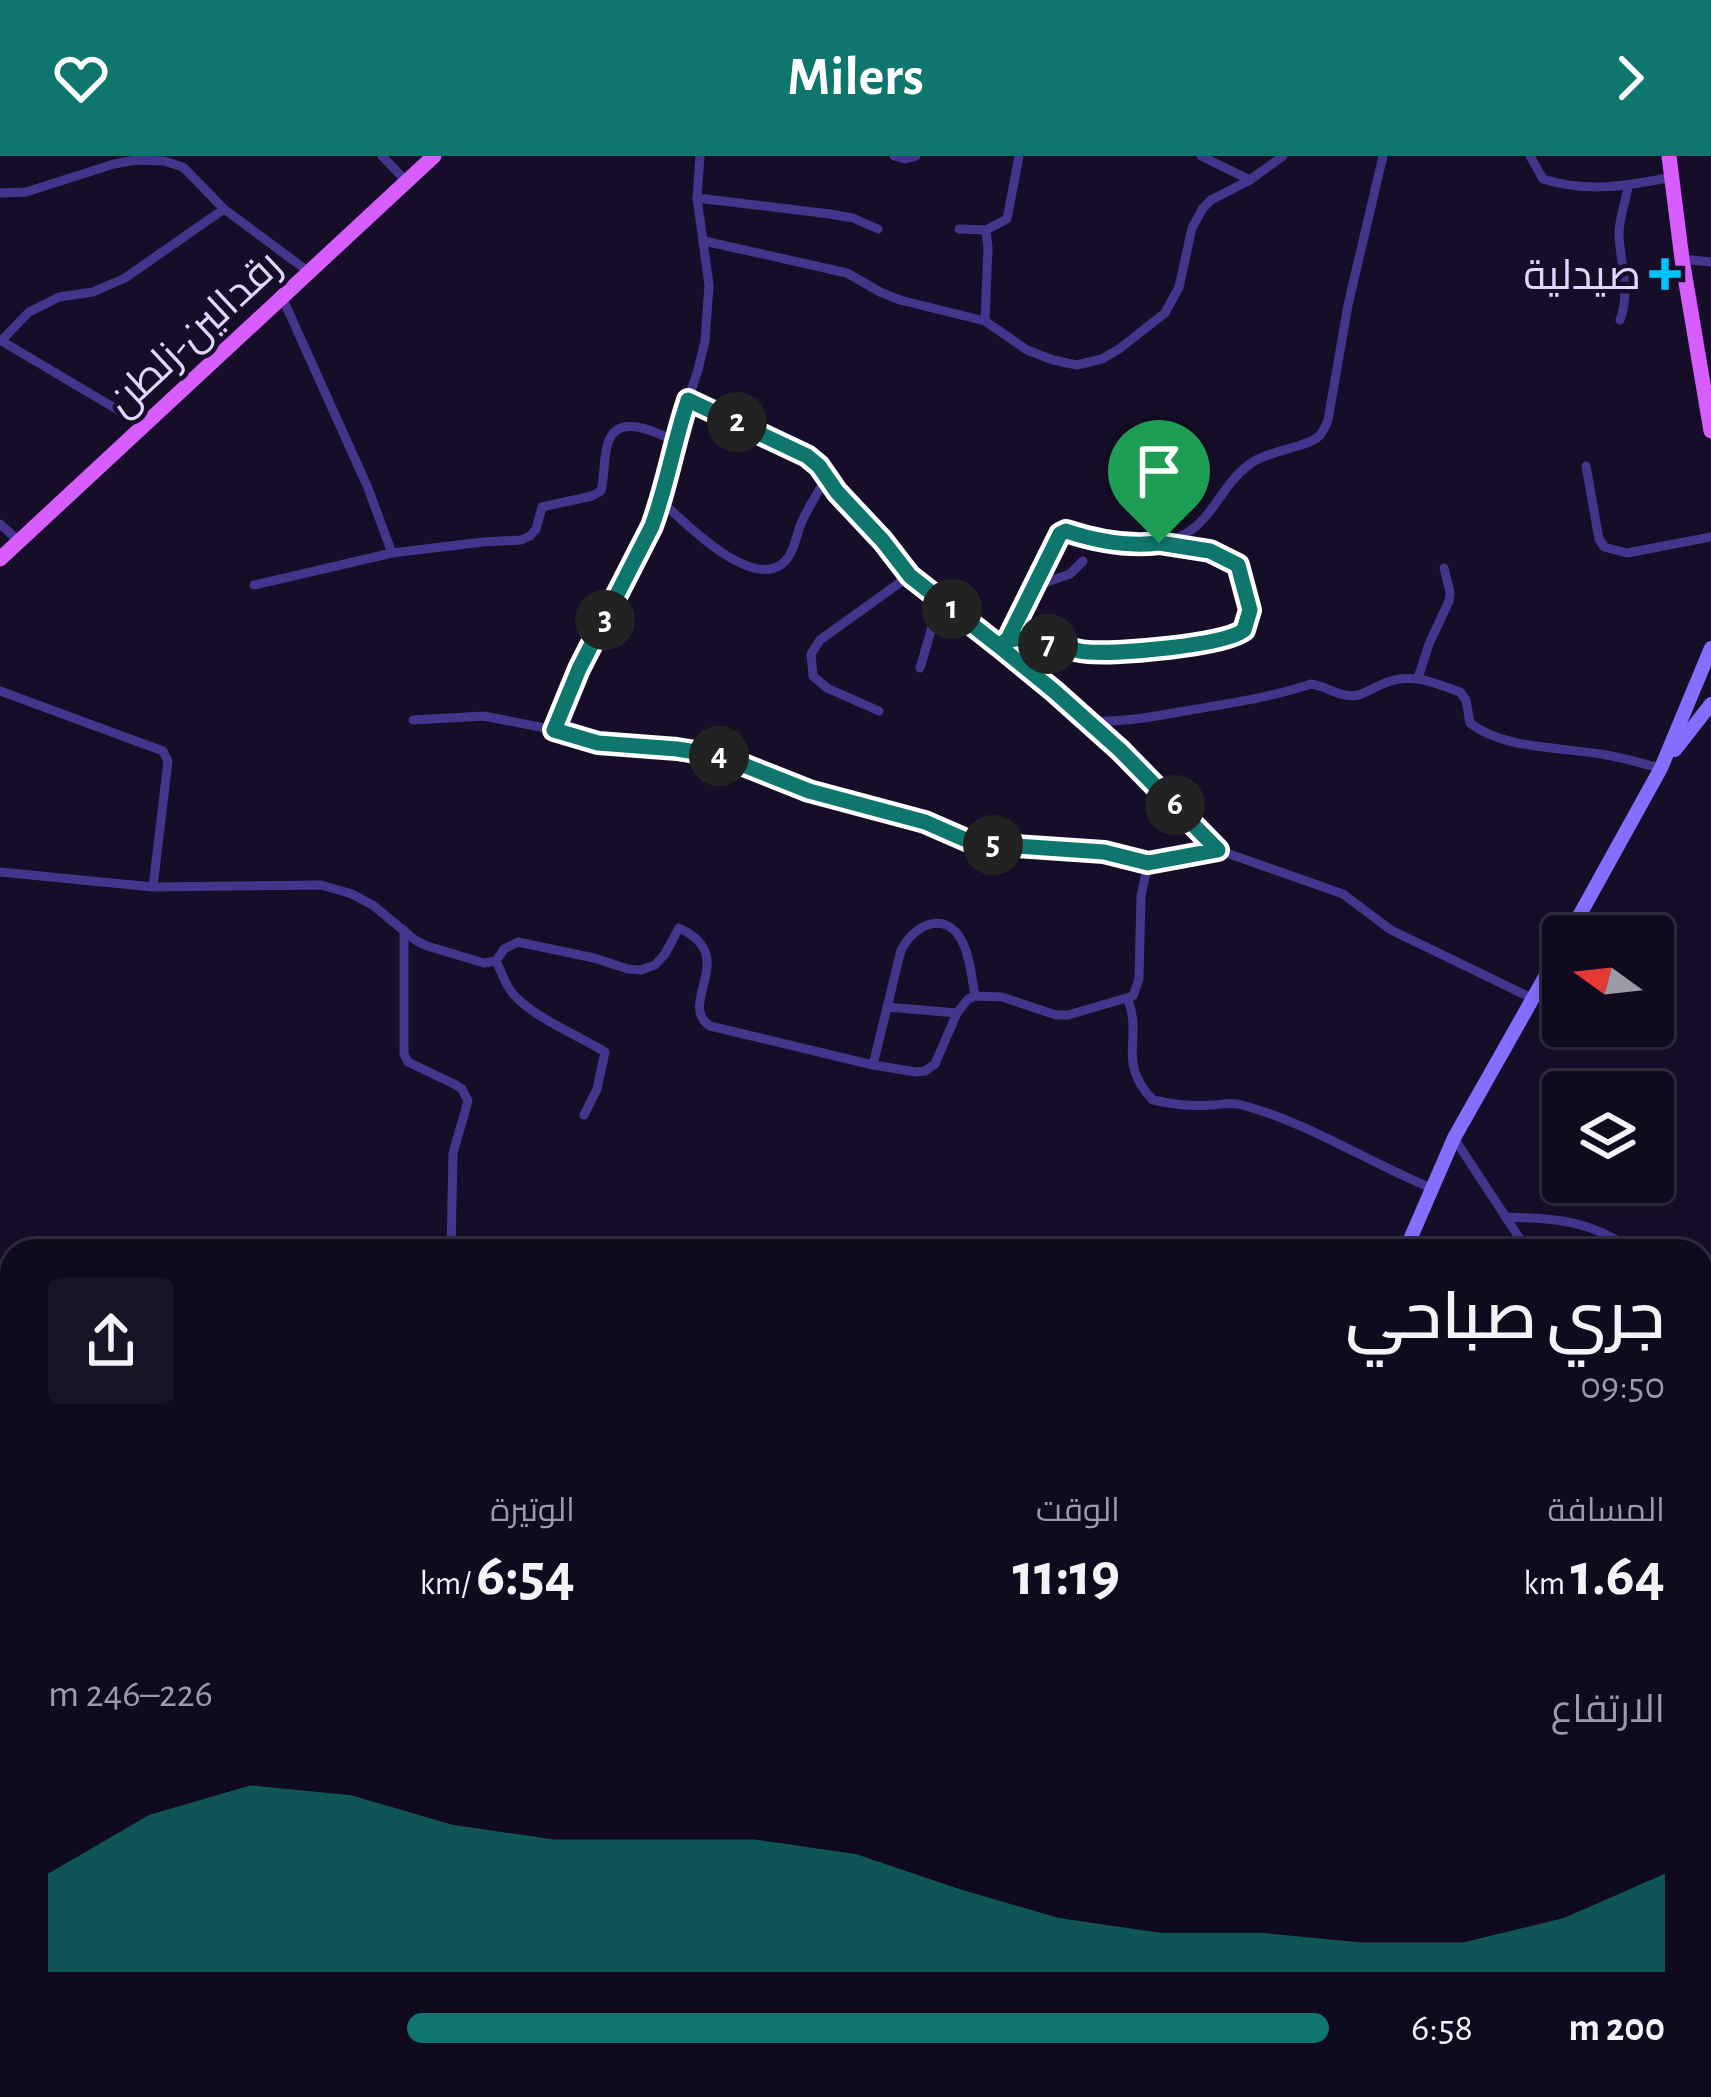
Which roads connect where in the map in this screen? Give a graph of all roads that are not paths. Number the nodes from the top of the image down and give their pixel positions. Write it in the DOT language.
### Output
graph roads {
  1 [pos="382,156"];
  2 [pos="434,156"];
  3 [pos="700,156"];
  4 [pos="894,156"];
  5 [pos="916,156"];
  6 [pos="1019,156"];
  7 [pos="1201,156"];
  8 [pos="1283,156"];
  9 [pos="1383,156"];
  10 [pos="1530,156"];
  11 [pos="1669,156"];
  12 [pos="1672,177"];
  13 [pos="1250,180"];
  14 [pos="407,182"];
  15 [pos="1628,186"];
  16 [pos="0,193"];
  17 [pos="698,198"];
  18 [pos="224,209"];
  19 [pos="878,229"];
  20 [pos="959,229"];
  21 [pos="986,230"];
  22 [pos="704,241"];
  23 [pos="1682,259"];
  24 [pos="1711,262"];
  25 [pos="309,272"];
  26 [pos="283,297"];
  27 [pos="1620,320"];
  28 [pos="985,321"];
  29 [pos="1,340"];
  30 [pos="688,400"];
  31 [pos="145,426"];
  32 [pos="1711,431"];
  33 [pos="674,441"];
  34 [pos="1586,466"];
  35 [pos="827,478"];
  36 [pos="661,501"];
  37 [pos="0,524"];
  38 [pos="1711,537"];
  39 [pos="20,541"];
  40 [pos="1159,543"];
  41 [pos="392,553"];
  42 [pos="0,559"];
  43 [pos="1083,561"];
  44 [pos="1444,568"];
  45 [pos="910,576"];
  46 [pos="254,586"];
  47 [pos="1034,586"];
  48 [pos="940,600"];
  49 [pos="1004,642"];
  50 [pos="1711,648"];
  51 [pos="920,668"];
  52 [pos="1418,678"];
  53 [pos="0,691"];
  54 [pos="1709,708"];
  55 [pos="879,711"];
  56 [pos="413,720"];
  57 [pos="1088,721"];
  58 [pos="554,730"];
  59 [pos="1661,769"];
  60 [pos="1218,850"];
  61 [pos="1148,863"];
  62 [pos="0,872"];
  63 [pos="153,887"];
  64 [pos="1580,915"];
  65 [pos="404,930"];
  66 [pos="496,961"];
  67 [pos="1542,984"];
  68 [pos="975,996"];
  69 [pos="1534,999"];
  70 [pos="1128,1000"];
  71 [pos="887,1007"];
  72 [pos="957,1013"];
  73 [pos="873,1065"];
  74 [pos="584,1115"];
  75 [pos="1454,1138"];
  76 [pos="1431,1188"];
  77 [pos="1506,1217"];
  78 [pos="451,1239"];
  79 [pos="1410,1239"];
  80 [pos="1520,1239"];
  81 [pos="1615,1239"];
  1 -- 14 [label="street"];
  2 -- 14 [label="main road, رقدالين-زلطن"];
  3 -- 17 [label="street"];
  4 -- 5 [label="street"];
  6 -- 21 [label="street"];
  7 -- 13 [label="street"];
  8 -- 13 [label="street"];
  9 -- 40 [label="street"];
  10 -- 15 [label="street"];
  11 -- 12 [label="main road"];
  12 -- 15 [label="street"];
  12 -- 23 [label="main road"];
  13 -- 28 [label="street"];
  14 -- 25 [label="main road, رقدالين-زلطن"];
  15 -- 27 [label="street"];
  16 -- 18 [label="street"];
  17 -- 19 [label="street"];
  17 -- 22 [label="street"];
  18 -- 25 [label="street"];
  18 -- 29 [label="street"];
  20 -- 21 [label="street"];
  21 -- 28 [label="street"];
  22 -- 28 [label="street"];
  22 -- 30 [label="street"];
  23 -- 24 [label="street"];
  23 -- 32 [label="main road"];
  25 -- 26 [label="main road, رقدالين-زلطن"];
  26 -- 31 [label="main road, رقدالين-زلطن"];
  26 -- 41 [label="street"];
  29 -- 31 [label="street"];
  30 -- 33 [label="street"];
  30 -- 35 [label="street"];
  31 -- 39 [label="main road, رقدالين-زلطن"];
  33 -- 36 [label="street"];
  33 -- 41 [label="street"];
  34 -- 38 [label="street"];
  35 -- 36 [label="street"];
  35 -- 45 [label="street"];
  36 -- 58 [label="street"];
  37 -- 39 [label="street"];
  39 -- 42 [label="main road, رقدالين-زلطن"];
  40 -- 47 [label="street"];
  40 -- 49 [label="street"];
  41 -- 46 [label="street"];
  43 -- 47 [label="street"];
  44 -- 52 [label="street"];
  45 -- 48 [label="street"];
  45 -- 55 [label="street"];
  47 -- 49 [label="street"];
  48 -- 49 [label="street"];
  48 -- 51 [label="street"];
  49 -- 57 [label="street"];
  50 -- 59 [label="street"];
  52 -- 57 [label="street"];
  52 -- 59 [label="street"];
  53 -- 63 [label="street"];
  54 -- 59 [label="street"];
  56 -- 58 [label="street"];
  57 -- 60 [label="street"];
  58 -- 61 [label="street"];
  59 -- 64 [label="street"];
  60 -- 61 [label="street"];
  60 -- 69 [label="street"];
  61 -- 70 [label="street"];
  62 -- 63 [label="street"];
  63 -- 65 [label="street"];
  65 -- 66 [label="street"];
  65 -- 78 [label="street"];
  66 -- 73 [label="street"];
  66 -- 74 [label="street"];
  67 -- 69 [label="street"];
  68 -- 70 [label="street"];
  68 -- 71 [label="street"];
  68 -- 72 [label="street"];
  69 -- 75 [label="street"];
  70 -- 76 [label="street"];
  71 -- 72 [label="street"];
  71 -- 73 [label="street"];
  72 -- 73 [label="street"];
  75 -- 76 [label="street"];
  75 -- 77 [label="street"];
  76 -- 79 [label="street"];
  77 -- 80 [label="street"];
  77 -- 81 [label="street"];
}
